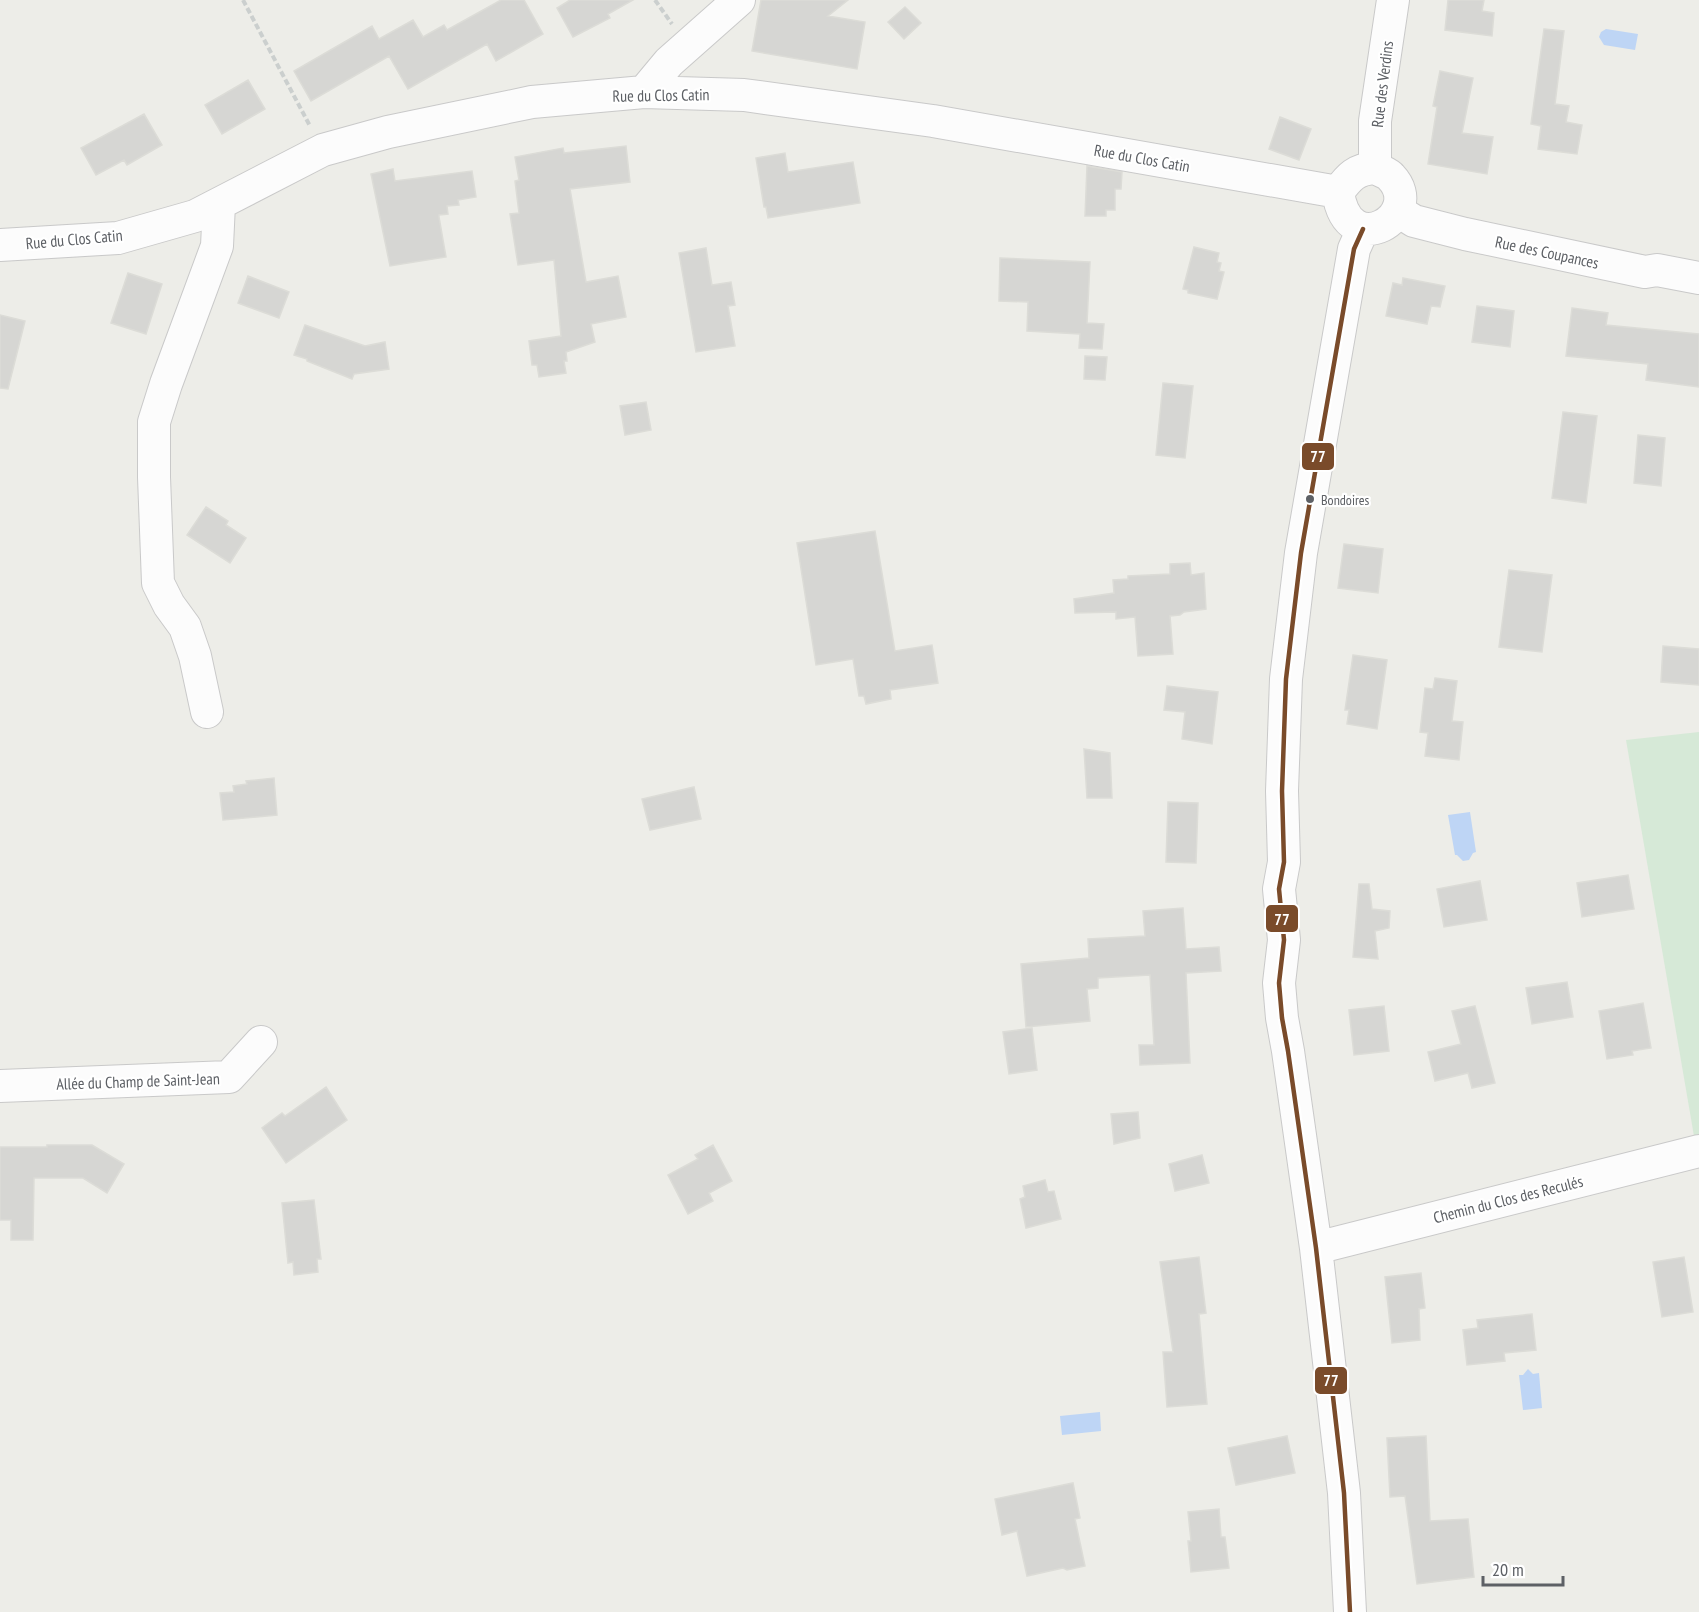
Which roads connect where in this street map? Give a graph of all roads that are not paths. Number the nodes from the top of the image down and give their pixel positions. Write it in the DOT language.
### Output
graph roads {
  1 [pos="739,0"];
  2 [pos="1393,0"];
  3 [pos="644,92"];
  4 [pos="1375,168"];
  5 [pos="1338,192"];
  6 [pos="219,204"];
  7 [pos="1398,211"];
  8 [pos="1363,229"];
  9 [pos="0,244"];
  10 [pos="1699,278"];
  11 [pos="207,712"];
  12 [pos="261,1042"];
  13 [pos="0,1086"];
  14 [pos="1699,1151"];
  15 [pos="1316,1248"];
  16 [pos="1350,1612"];
  1 -- 3 [label="street"];
  2 -- 4 [label="street, Rue des Verdins"];
  3 -- 5 [label="street, Rue du Clos Catin"];
  3 -- 6 [label="street, Rue du Clos Catin"];
  4 -- 5 [label="street"];
  4 -- 7 [label="street"];
  5 -- 8 [label="street"];
  6 -- 9 [label="street, Rue du Clos Catin"];
  6 -- 11 [label="street"];
  7 -- 8 [label="street"];
  7 -- 10 [label="street, Rue des Coupances"];
  8 -- 15 [label="street"];
  12 -- 13 [label="street, Allée du Champ de Saint-Jean"];
  14 -- 15 [label="street, Chemin du Clos des Reculés"];
  15 -- 16 [label="street"];
}
